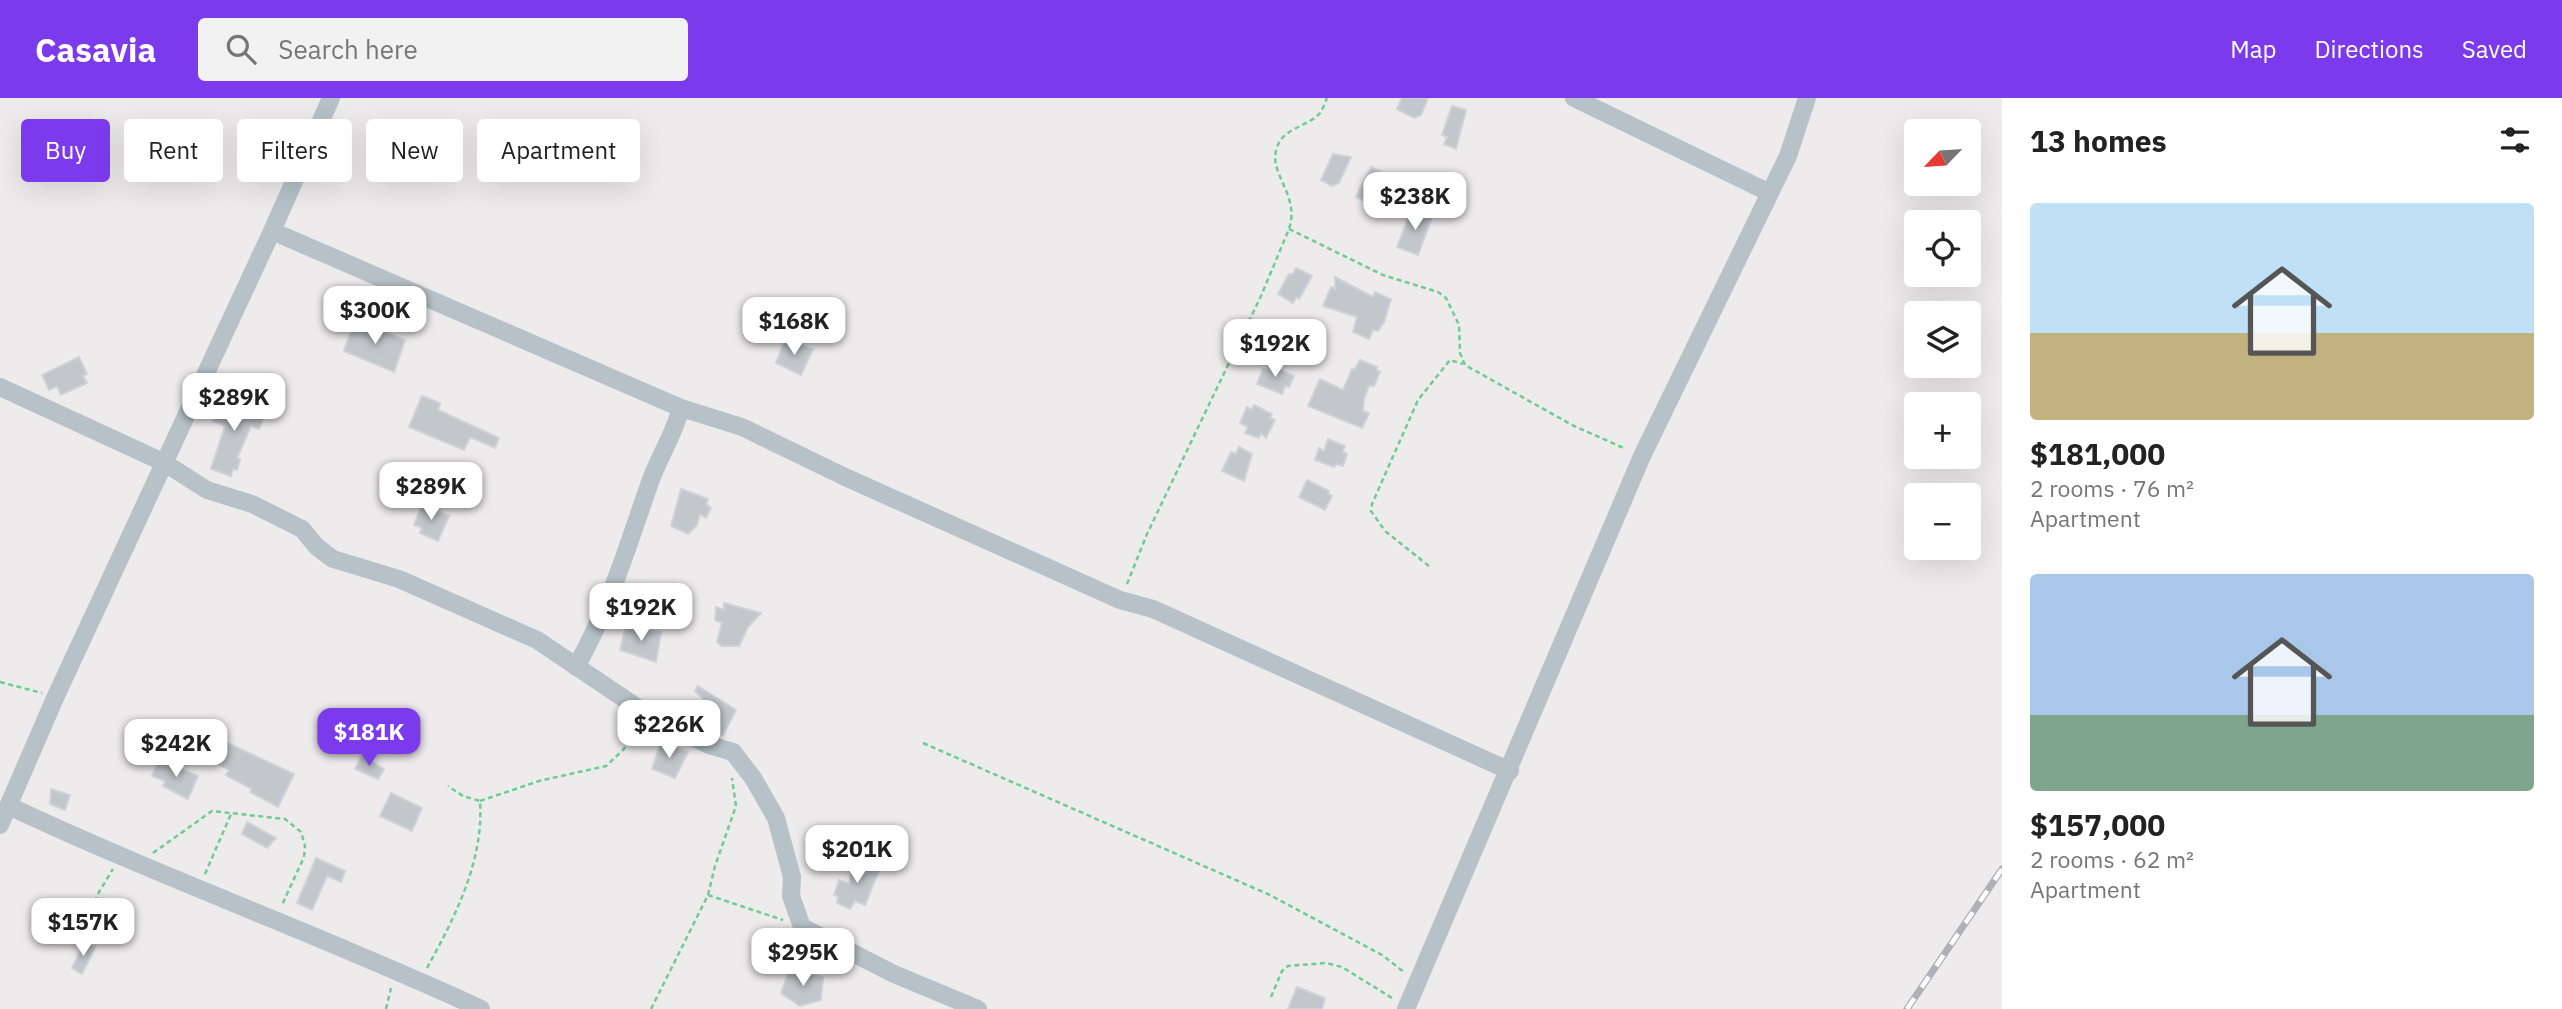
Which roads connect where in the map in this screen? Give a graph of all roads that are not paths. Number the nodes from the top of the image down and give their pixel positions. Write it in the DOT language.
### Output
graph roads {
  1 [pos="331,98"];
  2 [pos="1574,98"];
  3 [pos="1807,98"];
  4 [pos="1768,192"];
  5 [pos="272,231"];
  6 [pos="0,387"];
  7 [pos="681,408"];
  8 [pos="163,462"];
  9 [pos="576,667"];
  10 [pos="1510,771"];
  11 [pos="9,806"];
  12 [pos="0,825"];
  13 [pos="1407,1008"];
  14 [pos="481,1009"];
  15 [pos="978,1009"];
  1 -- 5 [label="street"];
  2 -- 4 [label="street"];
  3 -- 4 [label="street"];
  4 -- 10 [label="street"];
  5 -- 7 [label="street"];
  5 -- 8 [label="street"];
  6 -- 8 [label="street"];
  7 -- 9 [label="street"];
  7 -- 10 [label="street"];
  8 -- 9 [label="street"];
  8 -- 11 [label="street"];
  9 -- 15 [label="street"];
  10 -- 13 [label="street"];
  11 -- 12 [label="street"];
  11 -- 14 [label="street"];
}
